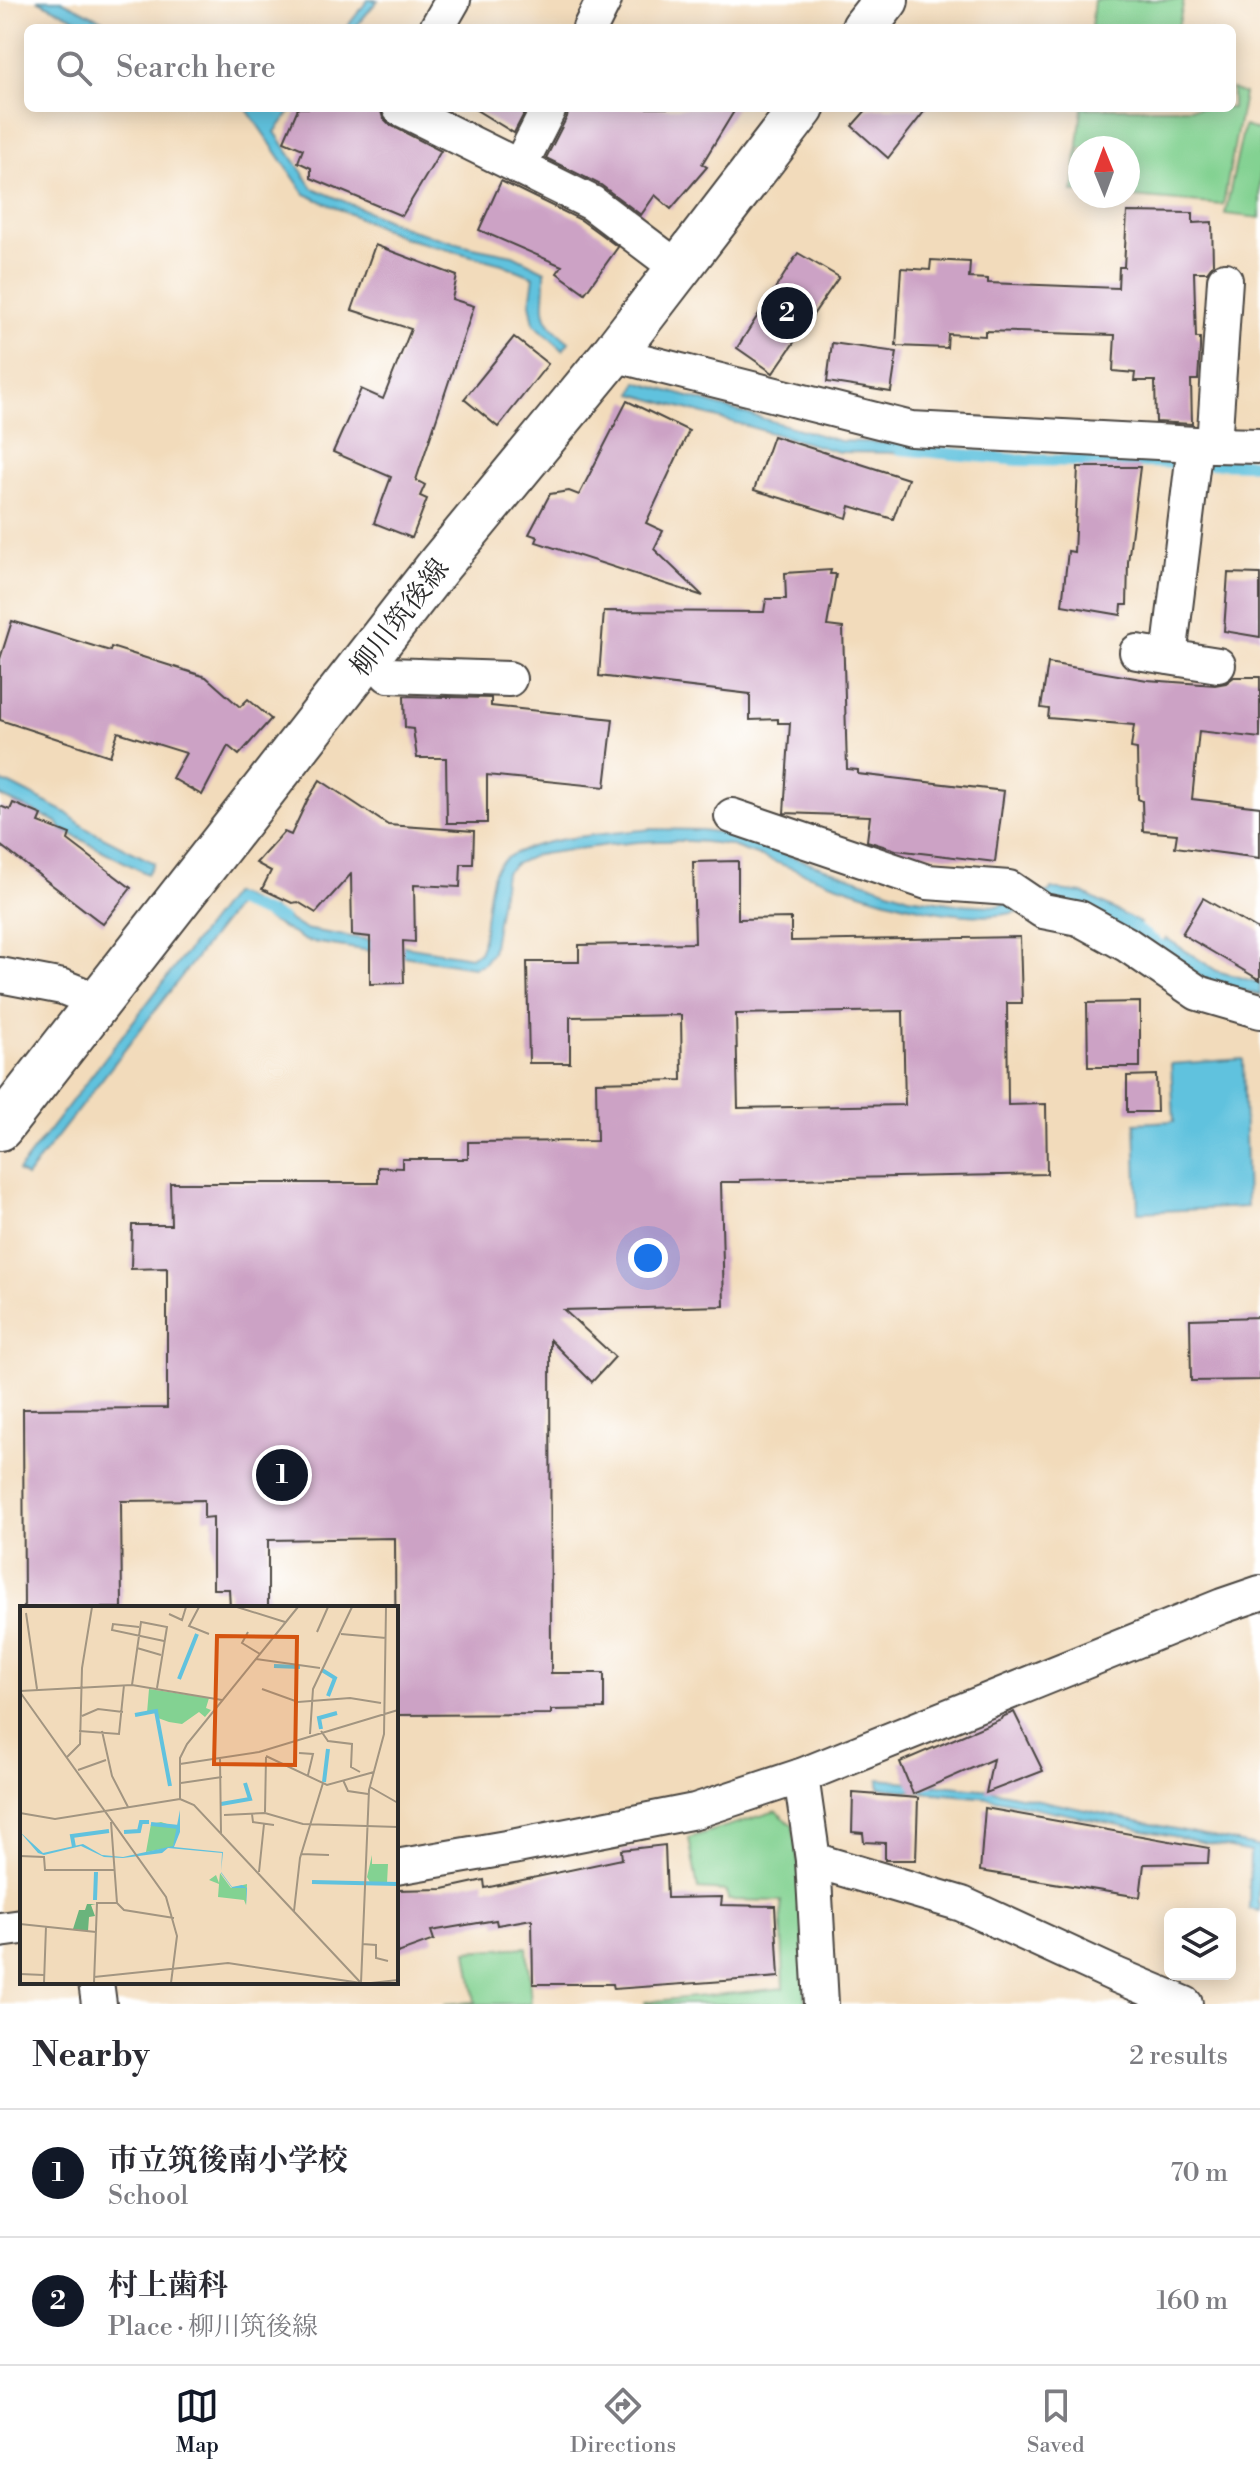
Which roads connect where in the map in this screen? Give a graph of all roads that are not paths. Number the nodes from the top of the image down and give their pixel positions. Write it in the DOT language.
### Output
graph roads {
  1 [pos="453,0"];
  2 [pos="604,0"];
  3 [pos="886,0"];
  4 [pos="439,24"];
  5 [pos="592,24"];
  6 [pos="867,24"];
  7 [pos="408,112"];
  8 [pos="547,112"];
  9 [pos="799,112"];
  10 [pos="519,167"];
  11 [pos="678,268"];
  12 [pos="1225,280"];
  13 [pos="613,354"];
  14 [pos="1205,445"];
  15 [pos="1260,446"];
  16 [pos="1218,665"];
  17 [pos="388,675"];
  18 [pos="509,679"];
  19 [pos="732,816"];
  20 [pos="0,975"];
  21 [pos="98,1001"];
  22 [pos="1260,1011"];
  23 [pos="0,1128"];
  24 [pos="1260,1593"];
  25 [pos="801,1776"];
  26 [pos="813,1860"];
  27 [pos="398,1867"];
  28 [pos="20,1927"];
  29 [pos="0,1930"];
  30 [pos="96,1984"];
  31 [pos="99,2004"];
  32 [pos="821,2004"];
  33 [pos="1185,2004"];
  1 -- 4 [label="street"];
  2 -- 5 [label="street"];
  3 -- 6 [label="main road"];
  7 -- 10 [label="street"];
  8 -- 10 [label="street"];
  9 -- 11 [label="main road, 柳川筑後線"];
  10 -- 11 [label="street"];
  11 -- 13 [label="main road, 柳川筑後線"];
  12 -- 14 [label="street"];
  13 -- 14 [label="street"];
  13 -- 21 [label="main road, 柳川筑後線"];
  14 -- 15 [label="street"];
  14 -- 16 [label="street"];
  17 -- 18 [label="street"];
  19 -- 22 [label="street"];
  20 -- 21 [label="street"];
  21 -- 23 [label="main road, 柳川筑後線"];
  24 -- 25 [label="street"];
  25 -- 26 [label="street"];
  25 -- 27 [label="street"];
  26 -- 32 [label="street"];
  26 -- 33 [label="street"];
  28 -- 29 [label="street"];
  30 -- 31 [label="street"];
}
